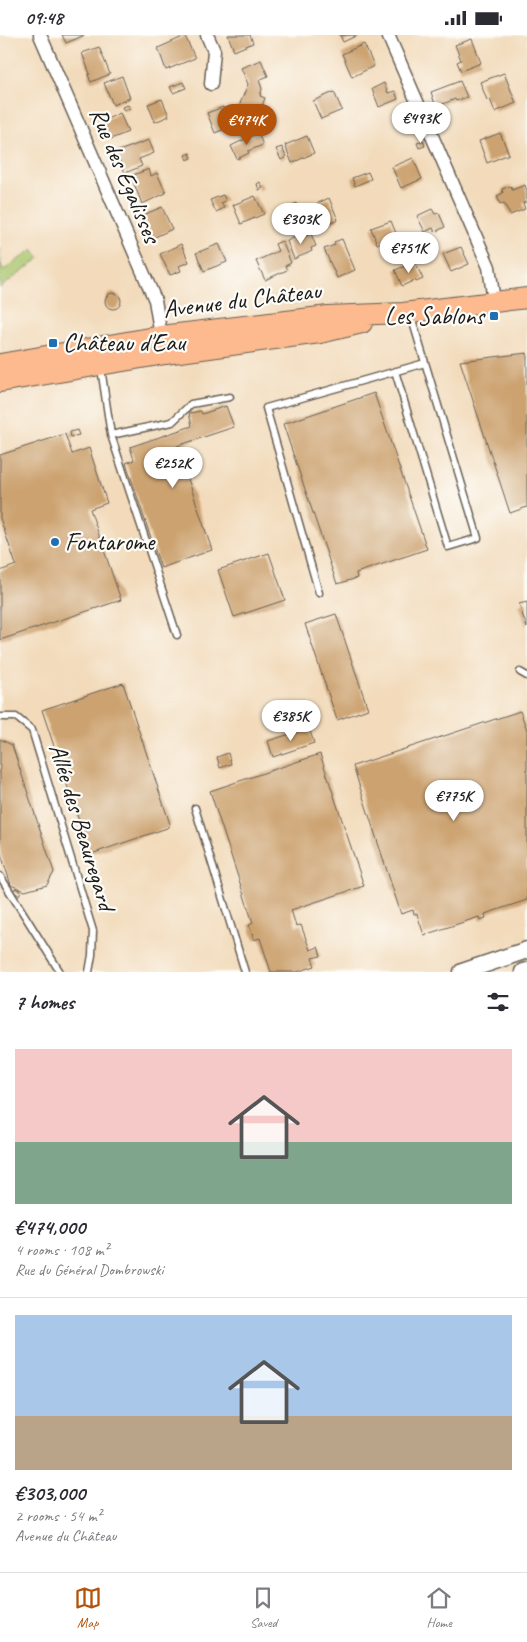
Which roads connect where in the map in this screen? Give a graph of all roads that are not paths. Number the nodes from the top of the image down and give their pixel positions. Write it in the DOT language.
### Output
graph roads {
  1 [pos="40,35"];
  2 [pos="207,35"];
  3 [pos="388,35"];
  4 [pos="212,84"];
  5 [pos="527,298"];
  6 [pos="494,301"];
  7 [pos="407,313"];
  8 [pos="163,345"];
  9 [pos="425,363"];
  10 [pos="0,364"];
  11 [pos="100,365"];
  12 [pos="395,371"];
  13 [pos="0,382"];
  14 [pos="230,397"];
  15 [pos="111,435"];
  16 [pos="319,593"];
  17 [pos="177,635"];
  18 [pos="520,672"];
  19 [pos="527,676"];
  20 [pos="0,717"];
  21 [pos="195,808"];
  22 [pos="0,875"];
  23 [pos="527,950"];
  24 [pos="527,971"];
  25 [pos="60,972"];
  26 [pos="89,972"];
  27 [pos="245,972"];
  28 [pos="462,972"];
  29 [pos="523,972"];
  1 -- 8 [label="street, Rue des Egalisses"];
  2 -- 4 [label="street"];
  3 -- 6 [label="street"];
  5 -- 6 [label="main road, Avenue du Château"];
  6 -- 7 [label="main road, Avenue du Château"];
  7 -- 8 [label="main road, Avenue du Château"];
  7 -- 9 [label="lane"];
  8 -- 10 [label="main road, Avenue du Château"];
  8 -- 11 [label="main road, Avenue du Château"];
  9 -- 12 [label="lane"];
  9 -- 12 [label="lane"];
  11 -- 13 [label="main road, Avenue du Château"];
  11 -- 15 [label="lane"];
  12 -- 16 [label="lane"];
  14 -- 15 [label="lane"];
  15 -- 17 [label="lane"];
  18 -- 19 [label="lane"];
  20 -- 26 [label="lane, Allée des Beauregard"];
  21 -- 27 [label="lane"];
  22 -- 25 [label="lane"];
  23 -- 28 [label="street"];
  24 -- 29 [label="street"];
}
